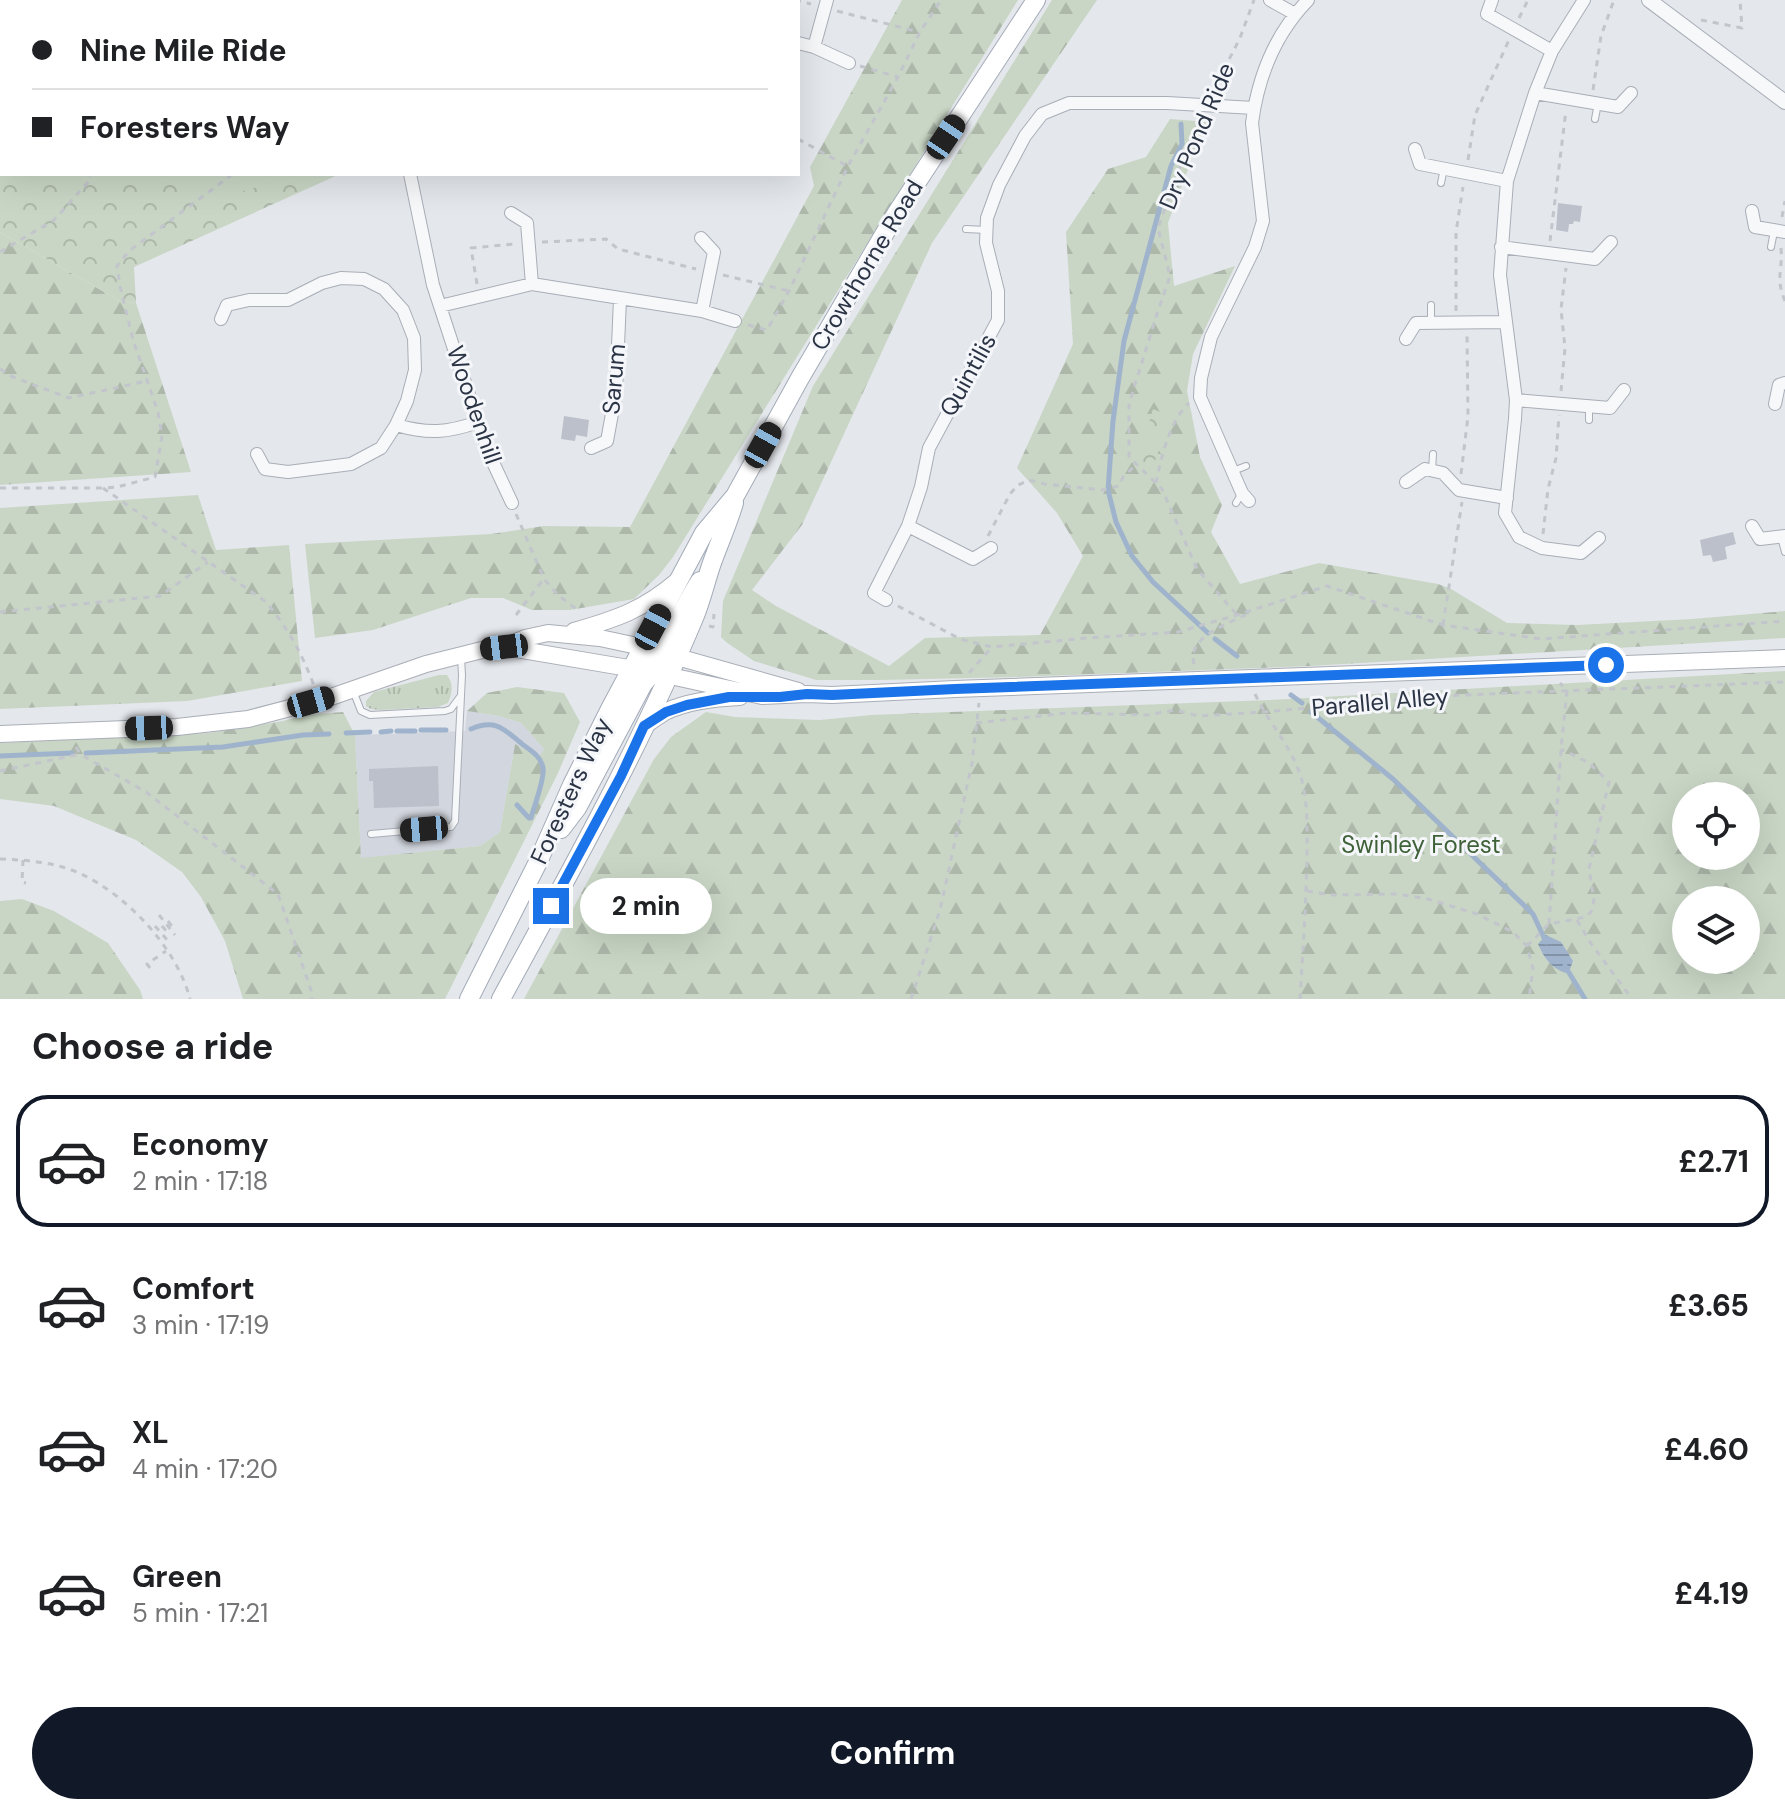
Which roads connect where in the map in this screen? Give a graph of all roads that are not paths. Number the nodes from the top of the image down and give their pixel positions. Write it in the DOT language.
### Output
graph roads {
  1 [pos="1036,0"];
  2 [pos="1270,0"];
  3 [pos="1308,0"];
  4 [pos="1492,0"];
  5 [pos="1584,0"];
  6 [pos="1649,0"];
  7 [pos="826,4"];
  8 [pos="1295,14"];
  9 [pos="800,44"];
  10 [pos="814,47"];
  11 [pos="1552,51"];
  12 [pos="849,63"];
  13 [pos="1535,93"];
  14 [pos="1631,93"];
  15 [pos="1785,102"];
  16 [pos="1594,103"];
  17 [pos="1254,108"];
  18 [pos="1595,119"];
  19 [pos="1415,149"];
  20 [pos="1444,168"];
  21 [pos="410,176"];
  22 [pos="1507,181"];
  23 [pos="1441,183"];
  24 [pos="1752,211"];
  25 [pos="511,213"];
  26 [pos="966,229"];
  27 [pos="986,230"];
  28 [pos="1779,232"];
  29 [pos="701,238"];
  30 [pos="1611,242"];
  31 [pos="1501,247"];
  32 [pos="1771,247"];
  33 [pos="532,284"];
  34 [pos="620,299"];
  35 [pos="1431,305"];
  36 [pos="440,306"];
  37 [pos="702,311"];
  38 [pos="221,319"];
  39 [pos="735,321"];
  40 [pos="1505,322"];
  41 [pos="1431,323"];
  42 [pos="1406,339"];
  43 [pos="1785,383"];
  44 [pos="1624,390"];
  45 [pos="1516,400"];
  46 [pos="1775,404"];
  47 [pos="478,422"];
  48 [pos="396,425"];
  49 [pos="591,448"];
  50 [pos="257,454"];
  51 [pos="1433,454"];
  52 [pos="1246,466"];
  53 [pos="1432,470"];
  54 [pos="1233,471"];
  55 [pos="1406,482"];
  56 [pos="735,496"];
  57 [pos="1507,498"];
  58 [pos="1242,499"];
  59 [pos="512,503"];
  60 [pos="908,526"];
  61 [pos="1752,526"];
  62 [pos="1783,537"];
  63 [pos="1599,538"];
  64 [pos="991,548"];
  65 [pos="1785,552"];
  66 [pos="712,562"];
  67 [pos="677,581"];
  68 [pos="886,600"];
  69 [pos="565,634"];
  70 [pos="504,647"];
  71 [pos="650,649"];
  72 [pos="461,654"];
  73 [pos="677,656"];
  74 [pos="1785,658"];
  75 [pos="630,668"];
  76 [pos="660,674"];
  77 [pos="353,690"];
  78 [pos="807,694"];
  79 [pos="461,695"];
  80 [pos="762,696"];
  81 [pos="438,712"];
  82 [pos="459,724"];
  83 [pos="644,726"];
  84 [pos="0,734"];
  85 [pos="371,834"];
  86 [pos="538,862"];
  87 [pos="469,999"];
  88 [pos="501,999"];
  1 -- 56 [label="main road, Crowthorne Road"];
  2 -- 8 [label="street"];
  3 -- 8 [label="street"];
  4 -- 11 [label="street"];
  5 -- 11 [label="street"];
  6 -- 15 [label="street"];
  7 -- 10 [label="street"];
  8 -- 17 [label="street"];
  9 -- 10 [label="street"];
  10 -- 12 [label="street"];
  11 -- 13 [label="street"];
  13 -- 16 [label="street"];
  13 -- 22 [label="street"];
  14 -- 16 [label="street"];
  16 -- 18 [label="lane"];
  17 -- 27 [label="street, Quintilis"];
  17 -- 54 [label="street"];
  19 -- 20 [label="street"];
  20 -- 22 [label="street"];
  20 -- 23 [label="lane"];
  21 -- 36 [label="street, Woodenhill"];
  22 -- 31 [label="street"];
  24 -- 28 [label="street"];
  25 -- 33 [label="street"];
  26 -- 27 [label="lane"];
  27 -- 60 [label="street, Quintilis"];
  28 -- 32 [label="lane"];
  29 -- 37 [label="street"];
  30 -- 31 [label="street"];
  31 -- 40 [label="street"];
  33 -- 34 [label="street"];
  33 -- 36 [label="street"];
  34 -- 37 [label="street"];
  34 -- 49 [label="street, Sarum"];
  35 -- 41 [label="lane"];
  36 -- 47 [label="street, Woodenhill"];
  37 -- 39 [label="street"];
  38 -- 48 [label="street"];
  40 -- 41 [label="street"];
  40 -- 45 [label="street"];
  41 -- 42 [label="street"];
  43 -- 46 [label="street"];
  44 -- 45 [label="street"];
  45 -- 57 [label="street"];
  47 -- 48 [label="street"];
  47 -- 59 [label="street, Woodenhill"];
  48 -- 50 [label="street"];
  51 -- 53 [label="lane"];
  52 -- 54 [label="lane"];
  53 -- 55 [label="street"];
  53 -- 57 [label="street"];
  54 -- 58 [label="street"];
  56 -- 66 [label="main road, Crowthorne Road"];
  56 -- 67 [label="main road, Crowthorne Road"];
  57 -- 63 [label="street"];
  60 -- 64 [label="street"];
  60 -- 68 [label="street, Quintilis"];
  61 -- 62 [label="street"];
  62 -- 65 [label="lane"];
  66 -- 71 [label="main road"];
  66 -- 73 [label="main road, Crowthorne Road"];
  67 -- 69 [label="main road"];
  67 -- 71 [label="main road, Crowthorne Road"];
  69 -- 70 [label="main road"];
  69 -- 71 [label="main road"];
  70 -- 72 [label="main road"];
  70 -- 75 [label="main road"];
  71 -- 73 [label="main road"];
  71 -- 75 [label="main road, Foresters Way"];
  72 -- 77 [label="main road"];
  72 -- 79 [label="lane"];
  73 -- 76 [label="main road, Crowthorne Road"];
  73 -- 78 [label="main road"];
  74 -- 78 [label="main road"];
  75 -- 76 [label="main road"];
  75 -- 86 [label="main road, Foresters Way"];
  76 -- 80 [label="main road"];
  76 -- 83 [label="main road, Foresters Way"];
  76 -- 86 [label="main road"];
  77 -- 81 [label="lane"];
  77 -- 84 [label="main road"];
  78 -- 80 [label="main road"];
  79 -- 81 [label="lane"];
  79 -- 82 [label="lane"];
  80 -- 83 [label="main road"];
  81 -- 82 [label="lane"];
  82 -- 85 [label="lane"];
  83 -- 88 [label="main road, Foresters Way"];
  86 -- 87 [label="main road, Foresters Way"];
}
